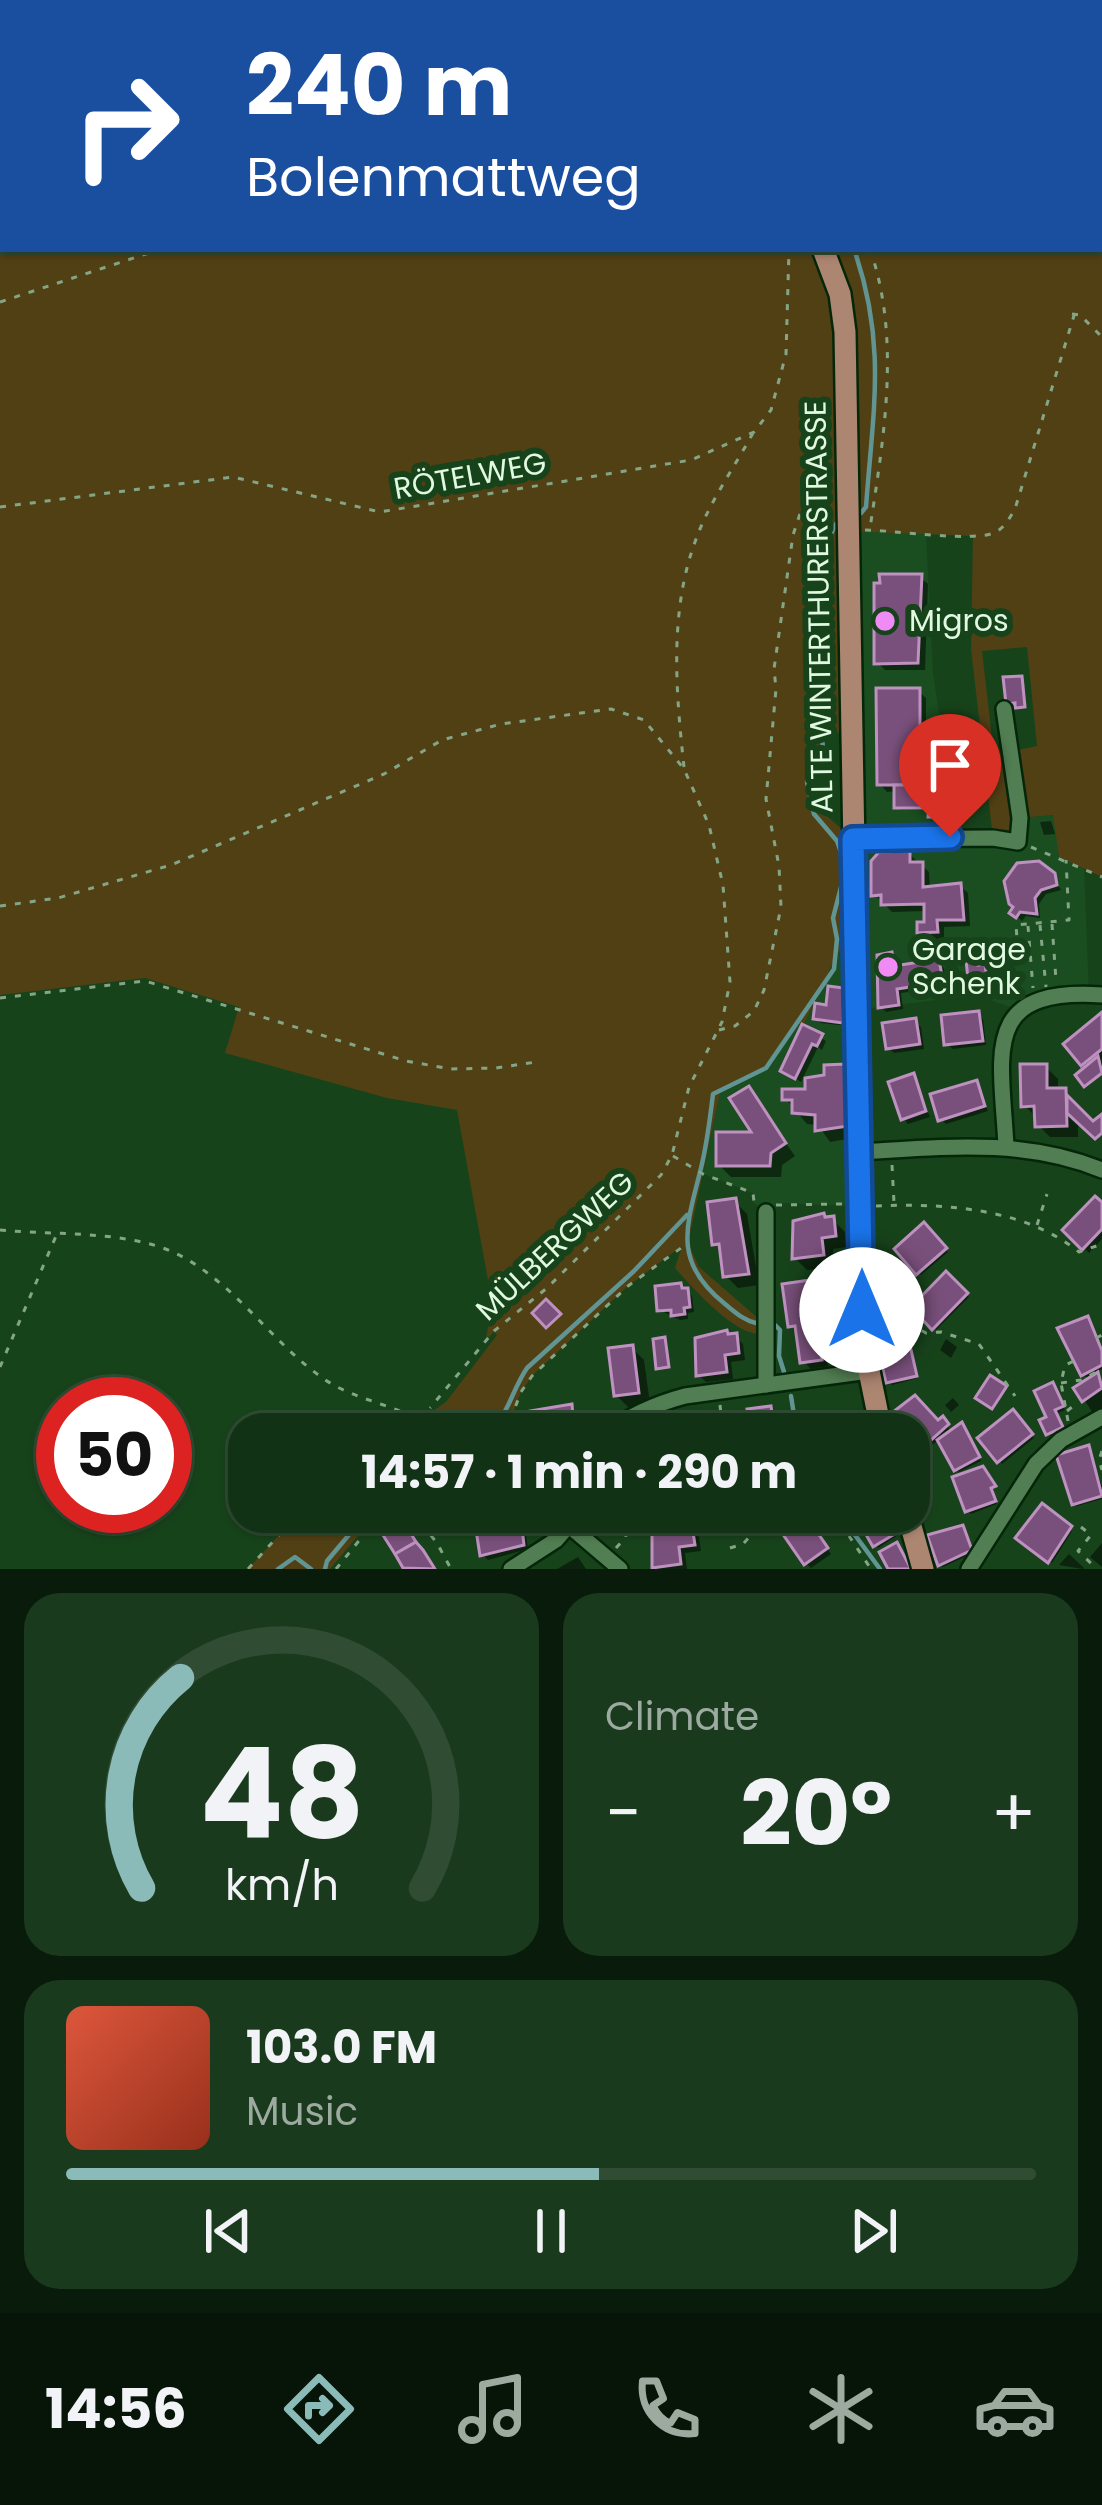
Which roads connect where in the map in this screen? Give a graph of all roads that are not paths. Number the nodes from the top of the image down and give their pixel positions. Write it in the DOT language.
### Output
graph roads {
  1 [pos="824,252"];
  2 [pos="1004,709"];
  3 [pos="853,839"];
  4 [pos="1102,995"];
  5 [pos="1006,1146"];
  6 [pos="862,1153"];
  7 [pos="1102,1170"];
  8 [pos="766,1212"];
  9 [pos="869,1371"];
  10 [pos="766,1384"];
  11 [pos="636,1413"];
  12 [pos="878,1413"];
  13 [pos="1102,1417"];
  14 [pos="562,1533"];
  15 [pos="577,1533"];
  16 [pos="913,1533"];
  17 [pos="614,1564"];
  18 [pos="512,1569"];
  19 [pos="923,1569"];
  20 [pos="969,1569"];
  1 -- 3 [label="main road, ALTE WINTERTHURERSTRASSE"];
  2 -- 3 [label="street"];
  3 -- 6 [label="main road, ALTE WINTERTHURERSTRASSE"];
  4 -- 5 [label="street"];
  5 -- 6 [label="street"];
  5 -- 7 [label="street"];
  6 -- 9 [label="main road, ALTE WINTERTHURERSTRASSE"];
  8 -- 10 [label="street"];
  9 -- 10 [label="street"];
  9 -- 12 [label="main road, ALTE WINTERTHURERSTRASSE"];
  10 -- 11 [label="street"];
  13 -- 20 [label="street"];
  14 -- 18 [label="street"];
  15 -- 17 [label="street"];
  16 -- 19 [label="main road"];
}
